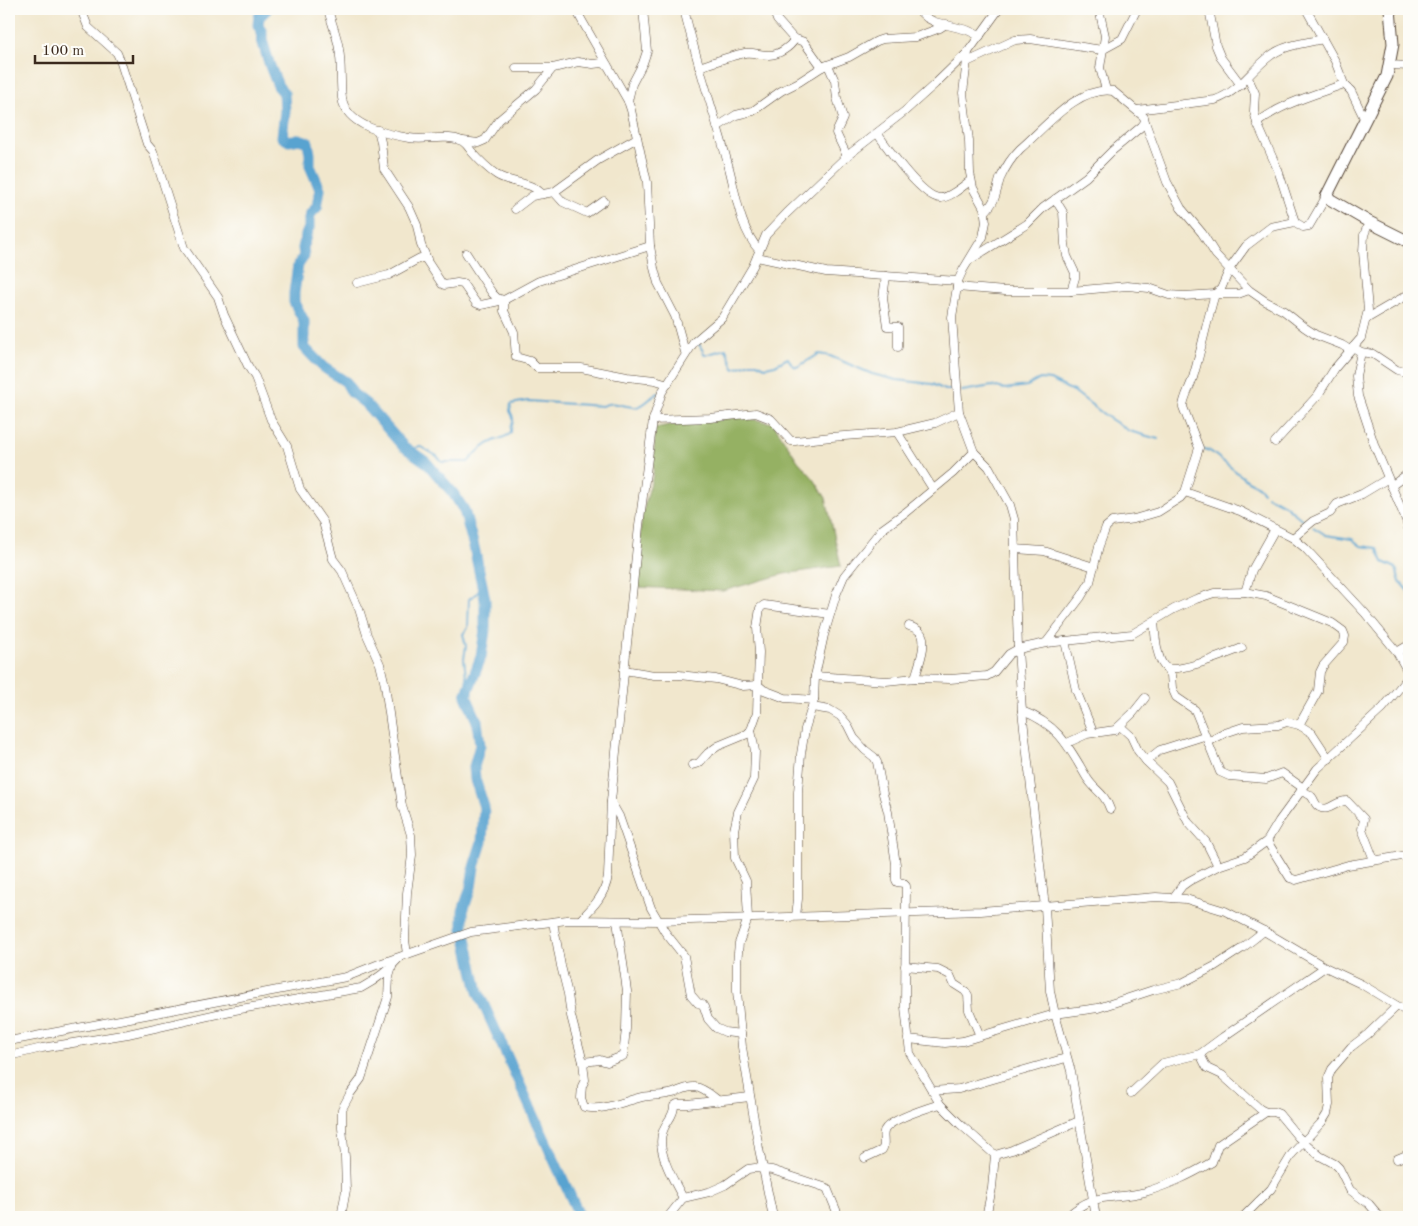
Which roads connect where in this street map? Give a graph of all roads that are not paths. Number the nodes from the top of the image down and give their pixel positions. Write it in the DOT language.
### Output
graph roads {
  1 [pos="81,9"];
  2 [pos="328,9"];
  3 [pos="576,9"];
  4 [pos="643,9"];
  5 [pos="684,9"];
  6 [pos="773,9"];
  7 [pos="916,9"];
  8 [pos="998,9"];
  9 [pos="1099,9"];
  10 [pos="1137,9"];
  11 [pos="1209,9"];
  12 [pos="1306,9"];
  13 [pos="1390,9"];
  14 [pos="946,24"];
  15 [pos="980,36"];
  16 [pos="795,39"];
  17 [pos="1322,39"];
  18 [pos="1102,50"];
  19 [pos="968,52"];
  20 [pos="967,62"];
  21 [pos="607,65"];
  22 [pos="1390,65"];
  23 [pos="825,66"];
  24 [pos="1409,66"];
  25 [pos="699,67"];
  26 [pos="516,68"];
  27 [pos="554,68"];
  28 [pos="1248,78"];
  29 [pos="1344,84"];
  30 [pos="1241,85"];
  31 [pos="1106,90"];
  32 [pos="628,101"];
  33 [pos="1137,110"];
  34 [pos="1365,120"];
  35 [pos="1145,122"];
  36 [pos="1257,123"];
  37 [pos="717,127"];
  38 [pos="378,130"];
  39 [pos="877,133"];
  40 [pos="637,138"];
  41 [pos="460,140"];
  42 [pos="847,156"];
  43 [pos="971,180"];
  44 [pos="554,192"];
  45 [pos="542,194"];
  46 [pos="1326,196"];
  47 [pos="1055,199"];
  48 [pos="604,200"];
  49 [pos="515,209"];
  50 [pos="985,212"];
  51 [pos="1294,222"];
  52 [pos="1369,222"];
  53 [pos="1409,242"];
  54 [pos="650,246"];
  55 [pos="466,253"];
  56 [pos="758,253"];
  57 [pos="427,259"];
  58 [pos="967,262"];
  59 [pos="1230,268"];
  60 [pos="886,276"];
  61 [pos="357,283"];
  62 [pos="958,284"];
  63 [pos="1249,290"];
  64 [pos="1070,291"];
  65 [pos="1215,294"];
  66 [pos="1409,294"];
  67 [pos="504,300"];
  68 [pos="1366,319"];
  69 [pos="898,347"];
  70 [pos="1352,349"];
  71 [pos="686,352"];
  72 [pos="1361,352"];
  73 [pos="1409,373"];
  74 [pos="668,384"];
  75 [pos="959,412"];
  76 [pos="652,420"];
  77 [pos="898,432"];
  78 [pos="1275,442"];
  79 [pos="974,452"];
  80 [pos="1409,473"];
  81 [pos="1389,482"];
  82 [pos="933,490"];
  83 [pos="1185,492"];
  84 [pos="1275,529"];
  85 [pos="1409,532"];
  86 [pos="1293,538"];
  87 [pos="1015,549"];
  88 [pos="1094,567"];
  89 [pos="1245,592"];
  90 [pos="830,614"];
  91 [pos="1154,621"];
  92 [pos="909,626"];
  93 [pos="1065,641"];
  94 [pos="1046,643"];
  95 [pos="1409,645"];
  96 [pos="1242,648"];
  97 [pos="1018,649"];
  98 [pos="1397,652"];
  99 [pos="1166,668"];
  100 [pos="624,670"];
  101 [pos="1409,675"];
  102 [pos="815,676"];
  103 [pos="915,678"];
  104 [pos="758,685"];
  105 [pos="1145,698"];
  106 [pos="813,704"];
  107 [pos="1022,711"];
  108 [pos="1299,725"];
  109 [pos="1120,726"];
  110 [pos="751,730"];
  111 [pos="1093,732"];
  112 [pos="1206,739"];
  113 [pos="1067,743"];
  114 [pos="1329,759"];
  115 [pos="1146,761"];
  116 [pos="692,764"];
  117 [pos="1302,789"];
  118 [pos="611,802"];
  119 [pos="1110,809"];
  120 [pos="1267,840"];
  121 [pos="1402,856"];
  122 [pos="1374,860"];
  123 [pos="1218,866"];
  124 [pos="1173,898"];
  125 [pos="1045,907"];
  126 [pos="906,914"];
  127 [pos="796,916"];
  128 [pos="748,918"];
  129 [pos="581,919"];
  130 [pos="617,920"];
  131 [pos="659,921"];
  132 [pos="553,922"];
  133 [pos="1264,931"];
  134 [pos="403,955"];
  135 [pos="392,966"];
  136 [pos="905,966"];
  137 [pos="1326,967"];
  138 [pos="1397,1006"];
  139 [pos="1055,1014"];
  140 [pos="1409,1014"];
  141 [pos="741,1034"];
  142 [pos="980,1036"];
  143 [pos="908,1039"];
  144 [pos="9,1041"];
  145 [pos="1200,1054"];
  146 [pos="9,1056"];
  147 [pos="1066,1058"];
  148 [pos="582,1062"];
  149 [pos="932,1090"];
  150 [pos="1131,1093"];
  151 [pos="750,1097"];
  152 [pos="719,1101"];
  153 [pos="940,1104"];
  154 [pos="1266,1112"];
  155 [pos="1079,1121"];
  156 [pos="1303,1141"];
  157 [pos="1409,1154"];
  158 [pos="994,1155"];
  159 [pos="865,1158"];
  160 [pos="1397,1159"];
  161 [pos="763,1169"];
  162 [pos="683,1198"];
  163 [pos="1091,1200"];
  164 [pos="341,1217"];
  165 [pos="668,1217"];
  166 [pos="773,1217"];
  167 [pos="839,1217"];
  168 [pos="986,1217"];
  169 [pos="1067,1217"];
  170 [pos="1096,1217"];
  171 [pos="1243,1217"];
  172 [pos="1380,1217"];
  1 -- 134 [label="street"];
  2 -- 38 [label="street"];
  3 -- 21 [label="street"];
  4 -- 32 [label="street"];
  5 -- 25 [label="street"];
  6 -- 16 [label="street"];
  7 -- 14 [label="street"];
  8 -- 15 [label="street"];
  9 -- 18 [label="street"];
  10 -- 18 [label="street"];
  11 -- 30 [label="street"];
  12 -- 17 [label="street"];
  13 -- 22 [label="street"];
  14 -- 15 [label="street"];
  14 -- 23 [label="street"];
  15 -- 19 [label="street"];
  16 -- 23 [label="street"];
  16 -- 25 [label="street"];
  17 -- 28 [label="street"];
  17 -- 29 [label="street"];
  18 -- 20 [label="street"];
  18 -- 31 [label="street"];
  19 -- 20 [label="street"];
  19 -- 39 [label="street"];
  20 -- 43 [label="street"];
  21 -- 27 [label="street"];
  21 -- 32 [label="street"];
  22 -- 24 [label="street"];
  22 -- 34 [label="street"];
  23 -- 37 [label="street"];
  23 -- 42 [label="street"];
  25 -- 37 [label="street"];
  26 -- 27 [label="street"];
  27 -- 41 [label="street"];
  28 -- 30 [label="street"];
  28 -- 36 [label="street"];
  29 -- 34 [label="street"];
  29 -- 36 [label="street"];
  30 -- 33 [label="street"];
  31 -- 33 [label="street"];
  31 -- 50 [label="street"];
  32 -- 40 [label="street"];
  33 -- 35 [label="street"];
  34 -- 46 [label="street"];
  35 -- 47 [label="street"];
  35 -- 59 [label="street"];
  36 -- 51 [label="street"];
  37 -- 56 [label="street"];
  38 -- 41 [label="street"];
  38 -- 57 [label="street"];
  39 -- 42 [label="street"];
  39 -- 43 [label="street"];
  40 -- 44 [label="street"];
  40 -- 54 [label="street"];
  41 -- 45 [label="street"];
  42 -- 56 [label="street"];
  43 -- 50 [label="street"];
  44 -- 45 [label="street"];
  44 -- 48 [label="street"];
  45 -- 49 [label="street"];
  46 -- 51 [label="street"];
  46 -- 52 [label="street"];
  47 -- 58 [label="street"];
  47 -- 64 [label="street"];
  50 -- 58 [label="street"];
  51 -- 59 [label="street"];
  52 -- 53 [label="street"];
  52 -- 68 [label="street"];
  54 -- 67 [label="street"];
  54 -- 71 [label="street"];
  55 -- 67 [label="street"];
  56 -- 60 [label="street"];
  56 -- 71 [label="street"];
  57 -- 61 [label="street"];
  57 -- 67 [label="street"];
  58 -- 62 [label="street"];
  59 -- 63 [label="street"];
  59 -- 65 [label="street"];
  60 -- 62 [label="street"];
  60 -- 69 [label="street"];
  62 -- 64 [label="street"];
  62 -- 75 [label="street"];
  63 -- 65 [label="street"];
  63 -- 70 [label="street"];
  64 -- 65 [label="street"];
  65 -- 83 [label="street"];
  66 -- 68 [label="street"];
  67 -- 74 [label="street"];
  68 -- 70 [label="street"];
  70 -- 72 [label="street"];
  70 -- 78 [label="street"];
  71 -- 74 [label="street"];
  72 -- 73 [label="street"];
  72 -- 81 [label="street"];
  74 -- 76 [label="street"];
  75 -- 77 [label="street"];
  75 -- 79 [label="street"];
  76 -- 77 [label="street"];
  76 -- 100 [label="street"];
  77 -- 82 [label="street"];
  79 -- 82 [label="street"];
  79 -- 87 [label="street"];
  80 -- 81 [label="street"];
  81 -- 85 [label="street"];
  81 -- 86 [label="street"];
  82 -- 90 [label="street"];
  83 -- 84 [label="street"];
  83 -- 88 [label="street"];
  84 -- 86 [label="street"];
  84 -- 89 [label="street"];
  86 -- 98 [label="street"];
  87 -- 88 [label="street"];
  87 -- 97 [label="street"];
  88 -- 94 [label="street"];
  89 -- 91 [label="street"];
  89 -- 108 [label="street"];
  90 -- 102 [label="street"];
  90 -- 104 [label="street"];
  91 -- 93 [label="street"];
  91 -- 99 [label="street"];
  92 -- 103 [label="street"];
  93 -- 94 [label="street"];
  93 -- 111 [label="street"];
  94 -- 97 [label="street"];
  95 -- 98 [label="street"];
  96 -- 99 [label="street"];
  97 -- 103 [label="street"];
  97 -- 107 [label="street"];
  98 -- 101 [label="street"];
  99 -- 112 [label="street"];
  100 -- 104 [label="street"];
  100 -- 118 [label="street"];
  101 -- 114 [label="street"];
  102 -- 103 [label="street"];
  102 -- 106 [label="street"];
  104 -- 106 [label="street"];
  104 -- 110 [label="street"];
  105 -- 109 [label="street"];
  106 -- 126 [label="street"];
  106 -- 127 [label="street"];
  107 -- 113 [label="street"];
  107 -- 125 [label="street"];
  108 -- 112 [label="street"];
  108 -- 114 [label="street"];
  109 -- 111 [label="street"];
  109 -- 115 [label="street"];
  110 -- 116 [label="street"];
  110 -- 128 [label="street"];
  111 -- 113 [label="street"];
  112 -- 115 [label="street"];
  112 -- 117 [label="street"];
  113 -- 119 [label="street"];
  114 -- 117 [label="street"];
  115 -- 123 [label="street"];
  117 -- 120 [label="street"];
  117 -- 122 [label="street"];
  118 -- 129 [label="street"];
  118 -- 131 [label="street"];
  120 -- 122 [label="street"];
  120 -- 123 [label="street"];
  121 -- 122 [label="street"];
  123 -- 124 [label="street"];
  124 -- 125 [label="street"];
  124 -- 133 [label="street"];
  125 -- 126 [label="street"];
  125 -- 139 [label="street"];
  126 -- 127 [label="street"];
  126 -- 136 [label="street"];
  127 -- 128 [label="street"];
  128 -- 131 [label="street"];
  128 -- 141 [label="street"];
  129 -- 130 [label="street"];
  129 -- 132 [label="street"];
  130 -- 131 [label="street"];
  130 -- 148 [label="street"];
  131 -- 141 [label="street"];
  132 -- 134 [label="street"];
  132 -- 148 [label="street"];
  133 -- 137 [label="street"];
  133 -- 139 [label="street"];
  134 -- 135 [label="street"];
  134 -- 144 [label="street"];
  135 -- 146 [label="street"];
  135 -- 164 [label="street"];
  136 -- 142 [label="street"];
  136 -- 143 [label="street"];
  137 -- 138 [label="street"];
  137 -- 145 [label="street"];
  138 -- 140 [label="street"];
  138 -- 156 [label="street"];
  139 -- 142 [label="street"];
  139 -- 147 [label="street"];
  141 -- 151 [label="street"];
  142 -- 143 [label="street"];
  143 -- 149 [label="street"];
  145 -- 150 [label="street"];
  145 -- 154 [label="street"];
  147 -- 149 [label="street"];
  147 -- 155 [label="street"];
  148 -- 152 [label="street"];
  149 -- 153 [label="street"];
  151 -- 152 [label="street"];
  151 -- 161 [label="street"];
  152 -- 162 [label="street"];
  153 -- 158 [label="street"];
  153 -- 159 [label="street"];
  154 -- 156 [label="street"];
  154 -- 163 [label="street"];
  155 -- 158 [label="street"];
  155 -- 163 [label="street"];
  156 -- 171 [label="street"];
  156 -- 172 [label="street"];
  157 -- 160 [label="street"];
  158 -- 168 [label="street"];
  161 -- 162 [label="street"];
  161 -- 166 [label="street"];
  161 -- 167 [label="street"];
  162 -- 165 [label="street"];
  163 -- 169 [label="street"];
  163 -- 170 [label="street"];
}
